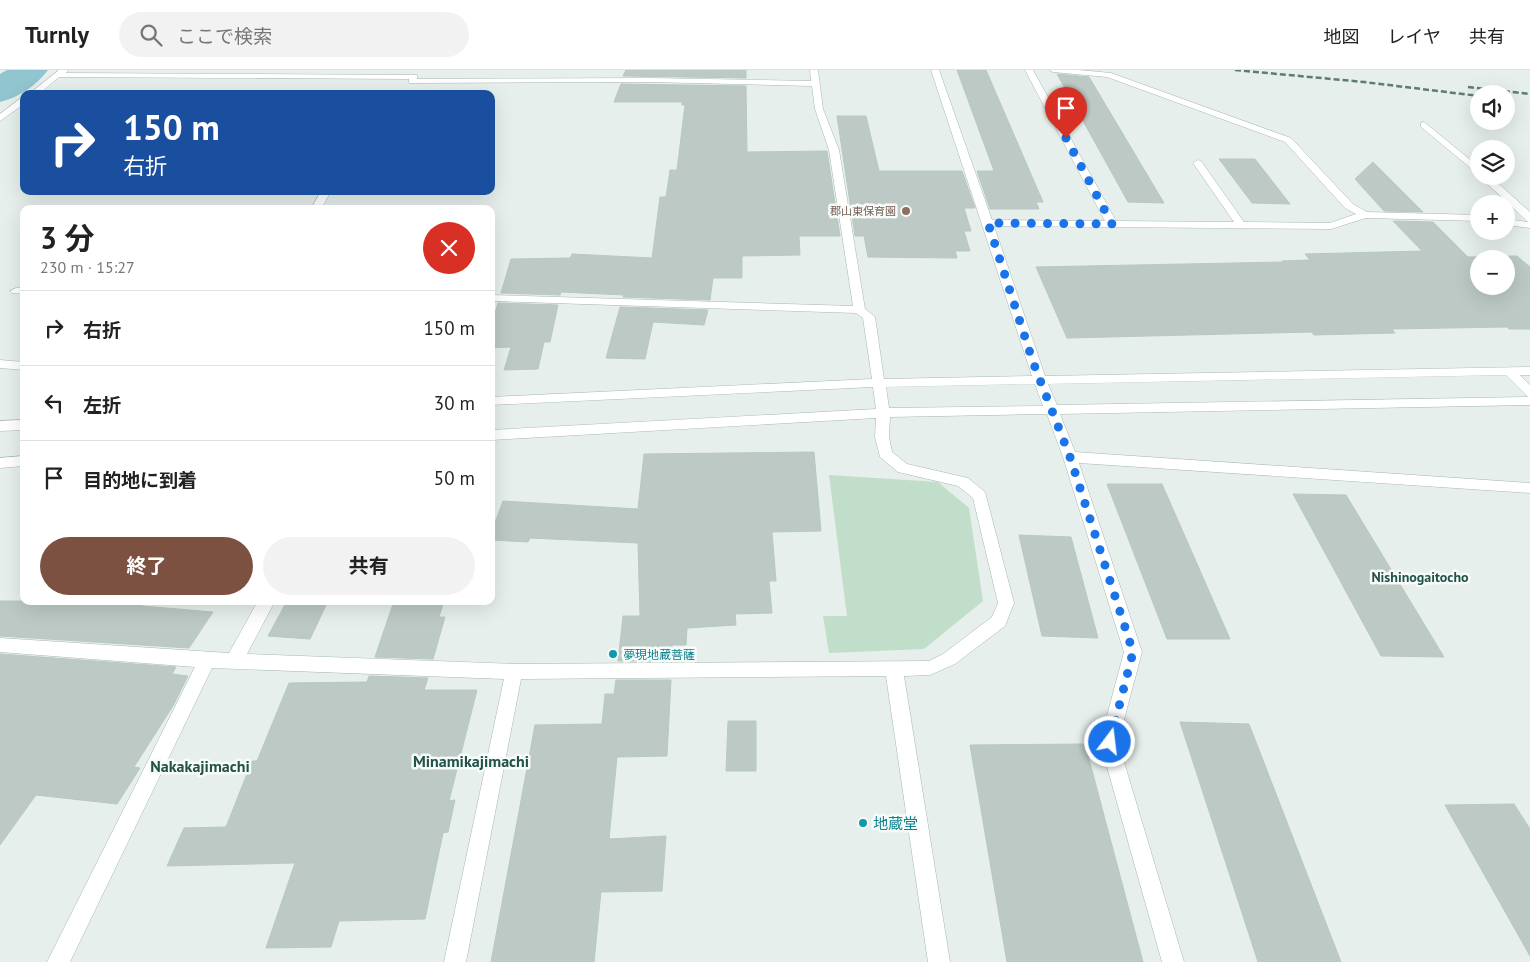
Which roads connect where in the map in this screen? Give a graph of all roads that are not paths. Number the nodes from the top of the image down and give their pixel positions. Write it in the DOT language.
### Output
graph roads {
  1 [pos="814,70"];
  2 [pos="935,70"];
  3 [pos="1029,70"];
  4 [pos="1053,70"];
  5 [pos="61,73"];
  6 [pos="413,79"];
  7 [pos="817,83"];
  8 [pos="38,90"];
  9 [pos="20,103"];
  10 [pos="0,118"];
  11 [pos="1424,124"];
  12 [pos="1198,163"];
  13 [pos="1470,164"];
  14 [pos="1494,185"];
  15 [pos="1365,215"];
  16 [pos="1470,218"];
  17 [pos="1530,219"];
  18 [pos="988,223"];
  19 [pos="1515,223"];
  20 [pos="1112,224"];
  21 [pos="1241,225"];
  22 [pos="1530,225"];
  23 [pos="495,298"];
  24 [pos="859,310"];
  25 [pos="0,364"];
  26 [pos="20,366"];
  27 [pos="1509,371"];
  28 [pos="1530,371"];
  29 [pos="1040,380"];
  30 [pos="879,383"];
  31 [pos="1530,393"];
  32 [pos="495,401"];
  33 [pos="1530,401"];
  34 [pos="1052,409"];
  35 [pos="882,413"];
  36 [pos="20,425"];
  37 [pos="0,426"];
  38 [pos="495,435"];
  39 [pos="1070,457"];
  40 [pos="20,461"];
  41 [pos="0,462"];
  42 [pos="1530,488"];
  43 [pos="265,605"];
  44 [pos="0,646"];
  45 [pos="207,660"];
  46 [pos="234,661"];
  47 [pos="894,669"];
  48 [pos="514,672"];
  49 [pos="58,962"];
  50 [pos="455,962"];
  51 [pos="939,962"];
  52 [pos="1173,962"];
  1 -- 7 [label="street"];
  2 -- 18 [label="street"];
  3 -- 20 [label="street"];
  4 -- 15 [label="street"];
  5 -- 6 [label="street"];
  5 -- 8 [label="street"];
  6 -- 7 [label="street"];
  7 -- 24 [label="street"];
  9 -- 10 [label="street"];
  11 -- 13 [label="street"];
  12 -- 21 [label="street"];
  14 -- 17 [label="street"];
  15 -- 16 [label="street"];
  15 -- 21 [label="street"];
  18 -- 20 [label="street"];
  18 -- 29 [label="street"];
  19 -- 22 [label="street"];
  20 -- 21 [label="street"];
  23 -- 24 [label="street"];
  24 -- 30 [label="street"];
  25 -- 26 [label="street"];
  27 -- 28 [label="street"];
  27 -- 29 [label="street"];
  27 -- 31 [label="street"];
  29 -- 30 [label="street"];
  29 -- 34 [label="street"];
  30 -- 32 [label="street"];
  30 -- 35 [label="street"];
  33 -- 34 [label="street"];
  34 -- 35 [label="street"];
  34 -- 39 [label="street"];
  35 -- 38 [label="street"];
  35 -- 47 [label="street"];
  36 -- 37 [label="street"];
  39 -- 42 [label="street"];
  39 -- 52 [label="street"];
  40 -- 41 [label="street"];
  43 -- 46 [label="street"];
  44 -- 45 [label="street"];
  45 -- 46 [label="street"];
  45 -- 49 [label="street"];
  46 -- 48 [label="street"];
  47 -- 48 [label="street"];
  47 -- 51 [label="street"];
  48 -- 50 [label="street"];
}
